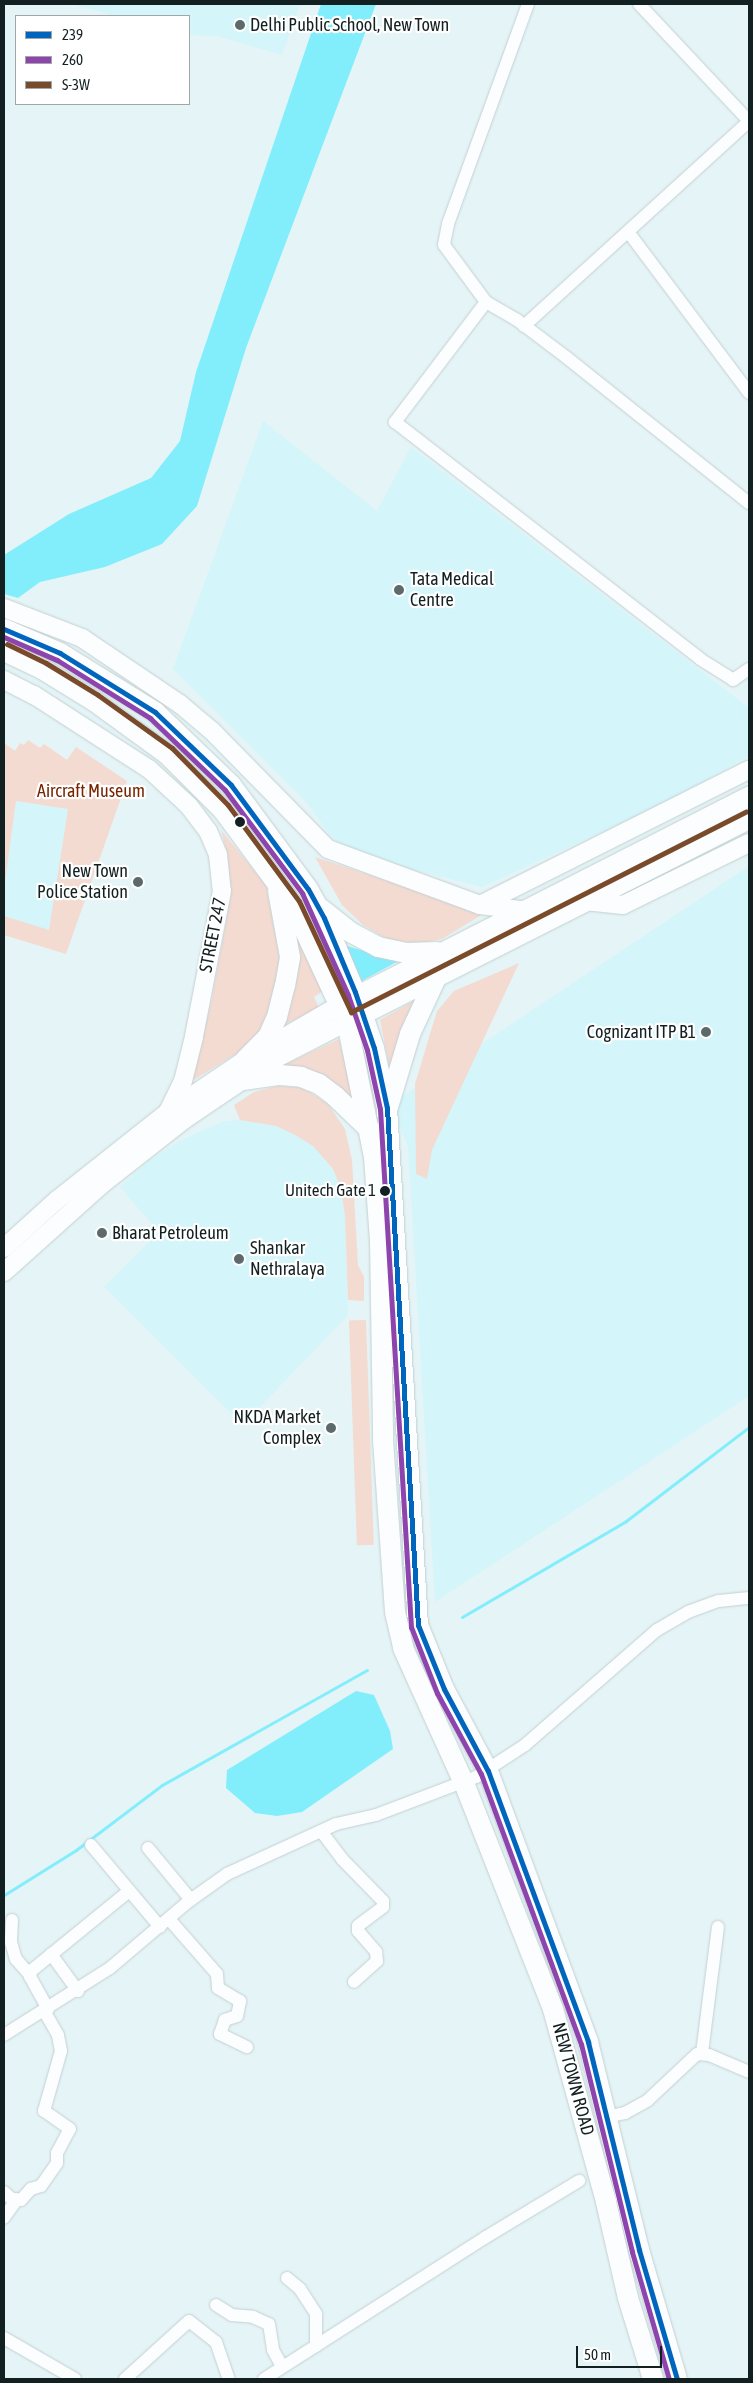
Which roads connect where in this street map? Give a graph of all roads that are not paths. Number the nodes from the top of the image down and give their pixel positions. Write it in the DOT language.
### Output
graph roads {
  1 [pos="528,4"];
  2 [pos="639,4"];
  3 [pos="749,121"];
  4 [pos="629,234"];
  5 [pos="486,302"];
  6 [pos="524,326"];
  7 [pos="749,393"];
  8 [pos="749,503"];
  9 [pos="4,608"];
  10 [pos="4,629"];
  11 [pos="4,651"];
  12 [pos="749,669"];
  13 [pos="4,680"];
  14 [pos="66,684"];
  15 [pos="34,695"];
  16 [pos="749,770"];
  17 [pos="749,797"];
  18 [pos="223,810"];
  19 [pos="193,811"];
  20 [pos="749,818"];
  21 [pos="749,843"];
  22 [pos="276,879"];
  23 [pos="585,901"];
  24 [pos="480,905"];
  25 [pos="318,906"];
  26 [pos="528,911"];
  27 [pos="446,951"];
  28 [pos="436,978"];
  29 [pos="352,1010"];
  30 [pos="245,1060"];
  31 [pos="243,1080"];
  32 [pos="388,1108"];
  33 [pos="168,1112"];
  34 [pos="370,1130"];
  35 [pos="4,1248"];
  36 [pos="4,1272"];
  37 [pos="749,1598"];
  38 [pos="488,1771"];
  39 [pos="464,1783"];
  40 [pos="321,1831"];
  41 [pos="92,1845"];
  42 [pos="148,1848"];
  43 [pos="129,1891"];
  44 [pos="191,1900"];
  45 [pos="12,1920"];
  46 [pos="164,1923"];
  47 [pos="718,1927"];
  48 [pos="51,1954"];
  49 [pos="30,1974"];
  50 [pos="354,1982"];
  51 [pos="78,1991"];
  52 [pos="46,2010"];
  53 [pos="4,2035"];
  54 [pos="247,2047"];
  55 [pos="702,2052"];
  56 [pos="749,2072"];
  57 [pos="605,2118"];
  58 [pos="579,2181"];
  59 [pos="4,2192"];
  60 [pos="15,2200"];
  61 [pos="4,2218"];
  62 [pos="287,2278"];
  63 [pos="216,2305"];
  64 [pos="4,2338"];
  65 [pos="316,2346"];
  66 [pos="282,2366"];
  67 [pos="75,2379"];
  68 [pos="125,2379"];
  69 [pos="229,2379"];
  70 [pos="264,2379"];
  71 [pos="653,2379"];
  72 [pos="677,2379"];
  1 -- 5 [label="street"];
  2 -- 3 [label="street"];
  3 -- 4 [label="street"];
  4 -- 6 [label="street"];
  4 -- 7 [label="street"];
  5 -- 6 [label="street"];
  5 -- 12 [label="street"];
  6 -- 8 [label="street"];
  9 -- 24 [label="street"];
  10 -- 25 [label="main road, NEW TOWN ROAD"];
  11 -- 14 [label="main road"];
  13 -- 15 [label="street, STREET 247"];
  14 -- 15 [label="street"];
  14 -- 18 [label="main road"];
  15 -- 19 [label="street, STREET 247"];
  16 -- 24 [label="street"];
  17 -- 26 [label="main road"];
  18 -- 19 [label="street"];
  18 -- 22 [label="main road"];
  19 -- 33 [label="street, STREET 247"];
  20 -- 23 [label="main road"];
  21 -- 23 [label="street"];
  22 -- 29 [label="main road"];
  22 -- 30 [label="main road"];
  23 -- 28 [label="main road"];
  24 -- 26 [label="street"];
  25 -- 27 [label="main road"];
  25 -- 29 [label="main road, NEW TOWN ROAD"];
  26 -- 27 [label="main road"];
  27 -- 29 [label="main road"];
  28 -- 29 [label="main road"];
  28 -- 32 [label="main road"];
  29 -- 30 [label="street"];
  29 -- 31 [label="street"];
  29 -- 32 [label="main road, NEW TOWN ROAD"];
  29 -- 34 [label="main road, NEW TOWN ROAD"];
  30 -- 33 [label="street"];
  31 -- 34 [label="main road"];
  31 -- 36 [label="street"];
  32 -- 38 [label="main road, NEW TOWN ROAD"];
  33 -- 35 [label="street"];
  34 -- 39 [label="main road, NEW TOWN ROAD"];
  37 -- 38 [label="street"];
  38 -- 39 [label="street"];
  38 -- 57 [label="main road, NEW TOWN ROAD"];
  39 -- 40 [label="street"];
  39 -- 71 [label="main road, NEW TOWN ROAD"];
  40 -- 44 [label="street"];
  40 -- 50 [label="street"];
  41 -- 43 [label="street"];
  42 -- 44 [label="street"];
  43 -- 46 [label="street"];
  43 -- 48 [label="street"];
  44 -- 46 [label="street"];
  45 -- 49 [label="street"];
  46 -- 51 [label="street"];
  46 -- 54 [label="street"];
  47 -- 55 [label="street"];
  48 -- 49 [label="street"];
  48 -- 51 [label="street"];
  49 -- 52 [label="street"];
  51 -- 52 [label="street"];
  52 -- 53 [label="street"];
  52 -- 60 [label="street"];
  55 -- 56 [label="street"];
  55 -- 57 [label="street"];
  57 -- 72 [label="main road, NEW TOWN ROAD"];
  58 -- 65 [label="street"];
  59 -- 60 [label="street"];
  60 -- 61 [label="street"];
  62 -- 65 [label="street"];
  63 -- 66 [label="street"];
  64 -- 67 [label="street"];
  65 -- 66 [label="street"];
  66 -- 70 [label="street"];
  68 -- 69 [label="street"];
}
